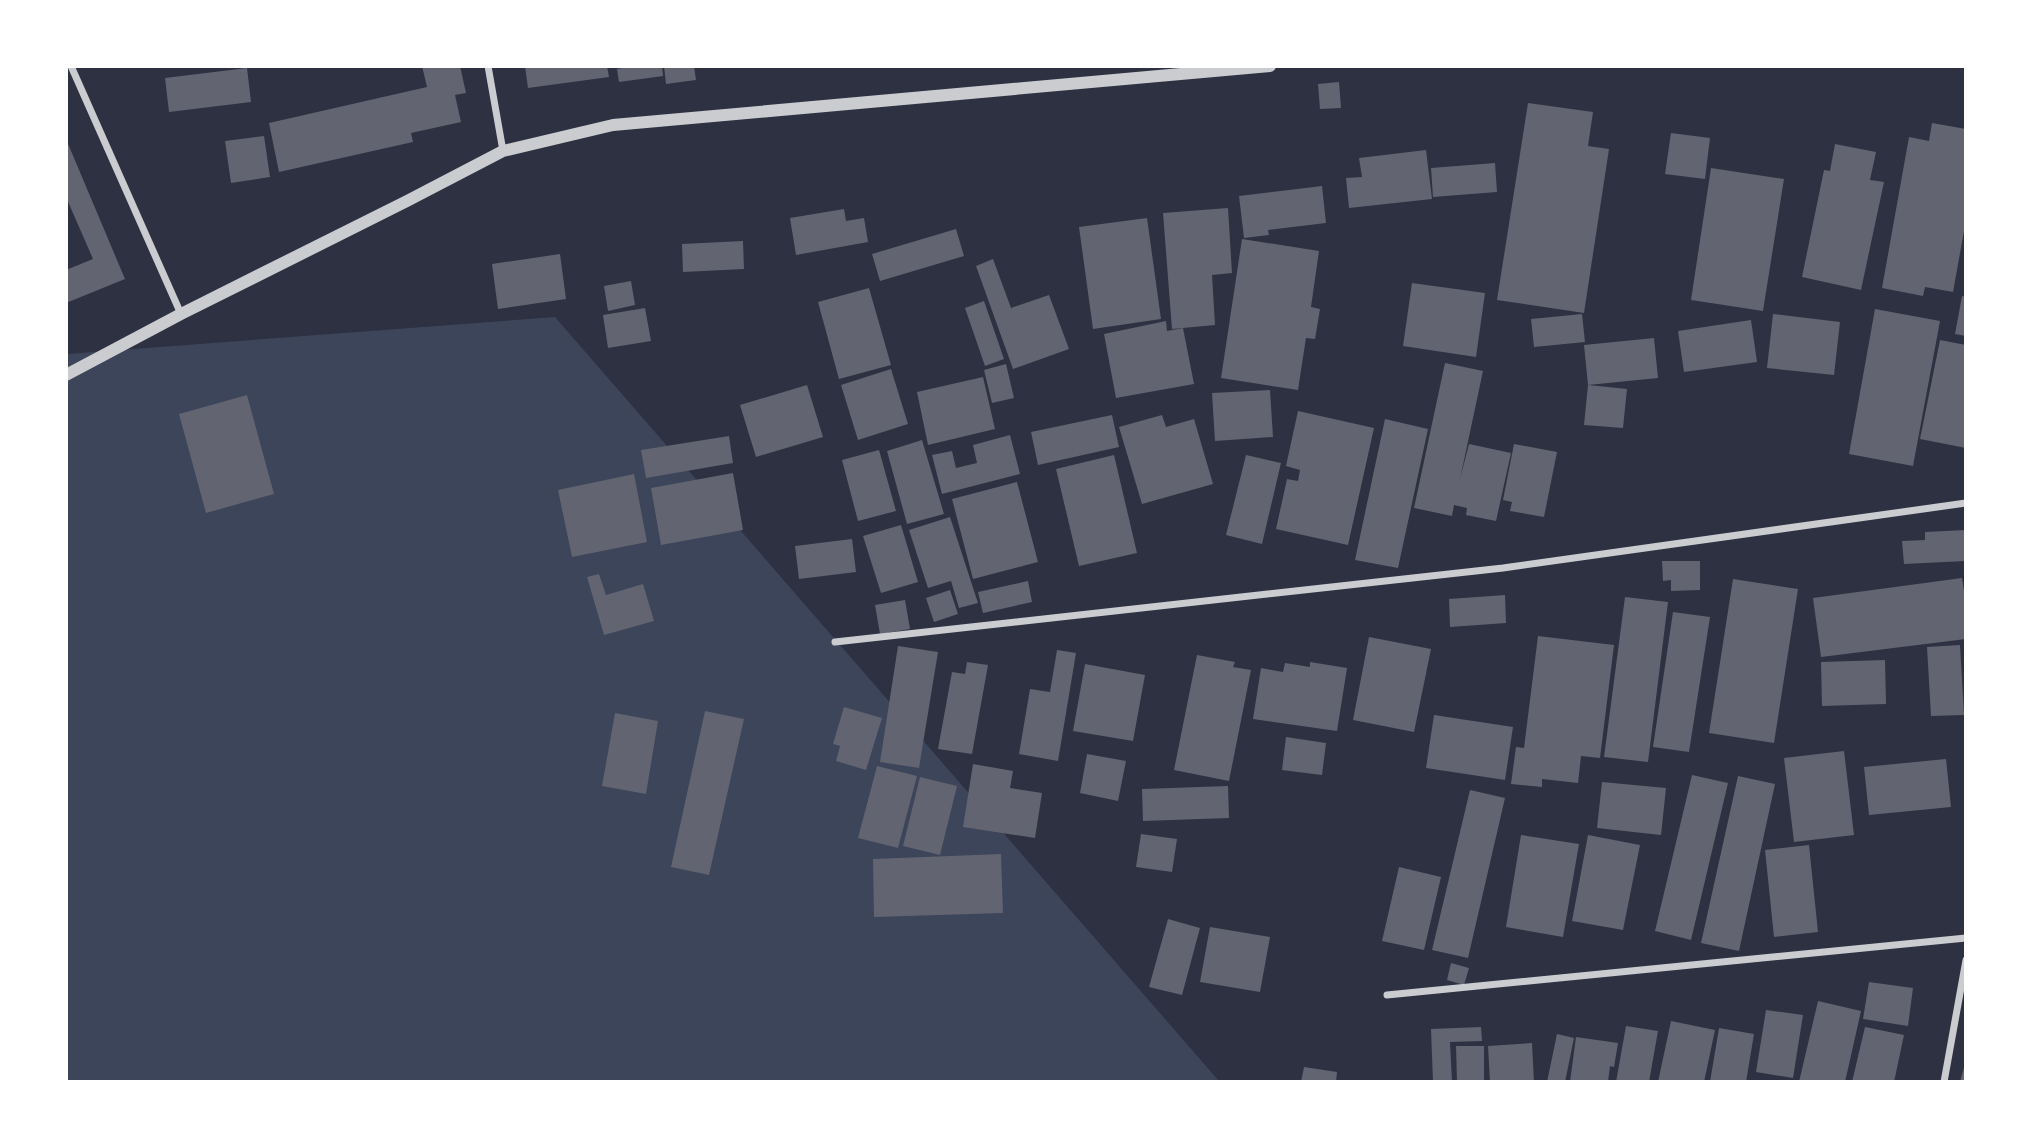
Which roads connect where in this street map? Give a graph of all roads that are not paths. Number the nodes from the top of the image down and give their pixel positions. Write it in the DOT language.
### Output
graph roads {
  1 [pos="71,66"];
  2 [pos="488,66"];
  3 [pos="1270,66"];
  4 [pos="503,151"];
  5 [pos="181,314"];
  6 [pos="66,375"];
  7 [pos="1965,503"];
  8 [pos="835,642"];
  9 [pos="1965,938"];
  10 [pos="1965,960"];
  11 [pos="1387,995"];
  12 [pos="1944,1082"];
  1 -- 5 [label="street"];
  2 -- 4 [label="street"];
  3 -- 4 [label="street"];
  4 -- 5 [label="street"];
  5 -- 6 [label="street"];
  7 -- 8 [label="street"];
  9 -- 11 [label="street"];
  10 -- 12 [label="street"];
}
